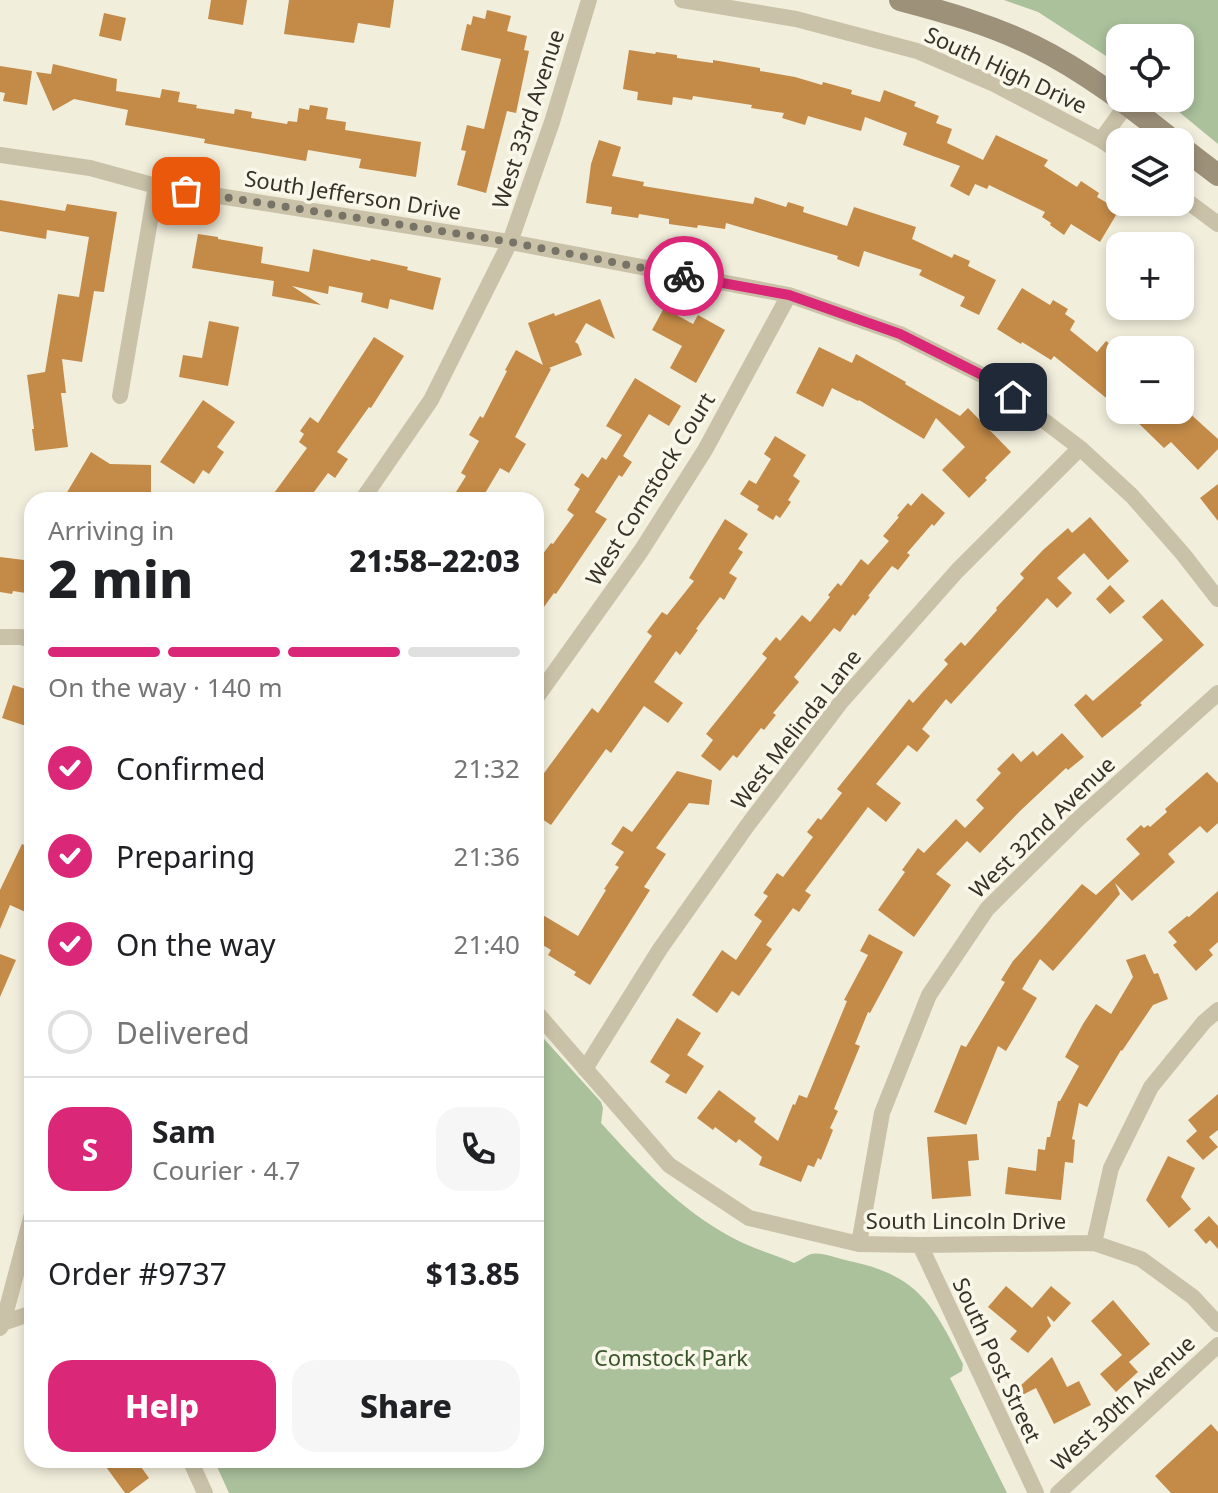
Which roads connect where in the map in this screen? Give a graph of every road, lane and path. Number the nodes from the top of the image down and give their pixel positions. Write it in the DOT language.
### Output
graph roads {
  1 [pos="589,0"];
  2 [pos="682,0"];
  3 [pos="900,0"];
  4 [pos="1106,90"];
  5 [pos="1121,112"];
  6 [pos="1137,112"];
  7 [pos="1158,128"];
  8 [pos="1101,140"];
  9 [pos="1106,143"];
  10 [pos="0,155"];
  11 [pos="1194,156"];
  12 [pos="1218,175"];
  13 [pos="156,186"];
  14 [pos="1194,206"];
  15 [pos="1218,224"];
  16 [pos="510,242"];
  17 [pos="789,295"];
  18 [pos="120,396"];
  19 [pos="1080,448"];
  20 [pos="368,492"];
  21 [pos="1218,599"];
  22 [pos="0,637"];
  23 [pos="24,638"];
  24 [pos="544,687"];
  25 [pos="1218,693"];
  26 [pos="1218,1010"];
  27 [pos="544,1021"];
  28 [pos="585,1069"];
  29 [pos="1094,1243"];
  30 [pos="24,1244"];
  31 [pos="859,1244"];
  32 [pos="920,1245"];
  33 [pos="13,1285"];
  34 [pos="24,1286"];
  35 [pos="24,1316"];
  36 [pos="1218,1324"];
  37 [pos="2,1325"];
  38 [pos="1218,1345"];
  39 [pos="194,1468"];
  40 [pos="205,1493"];
  41 [pos="1036,1493"];
  42 [pos="1058,1493"];
  1 -- 16 [label="street, West 33rd Avenue"];
  2 -- 8 [label="street, South High Drive"];
  3 -- 4 [label="main road"];
  5 -- 8 [label="street"];
  6 -- 7 [label="main road"];
  8 -- 9 [label="street, South High Drive"];
  10 -- 13 [label="street, South Jefferson Drive"];
  11 -- 12 [label="main road"];
  13 -- 16 [label="street, South Jefferson Drive"];
  13 -- 18 [label="street"];
  14 -- 15 [label="street"];
  16 -- 17 [label="street, South Jefferson Drive"];
  16 -- 20 [label="street, West 33rd Avenue"];
  17 -- 19 [label="street, South Jefferson Drive"];
  17 -- 24 [label="street, West Comstock Court"];
  19 -- 21 [label="street, South Jefferson Drive"];
  19 -- 28 [label="street, West Melinda Lane"];
  22 -- 23 [label="street"];
  25 -- 31 [label="street, West 32nd Avenue"];
  26 -- 29 [label="street"];
  27 -- 28 [label="street, South Lincoln Drive"];
  28 -- 31 [label="street, South Lincoln Drive"];
  29 -- 32 [label="street, South Lincoln Drive"];
  29 -- 36 [label="street, South Lincoln Drive"];
  30 -- 33 [label="street"];
  31 -- 32 [label="street, South Lincoln Drive"];
  32 -- 41 [label="street, South Post Street"];
  33 -- 34 [label="street"];
  33 -- 37 [label="street"];
  35 -- 37 [label="street"];
  38 -- 42 [label="street, West 30th Avenue"];
  39 -- 40 [label="street"];
}
